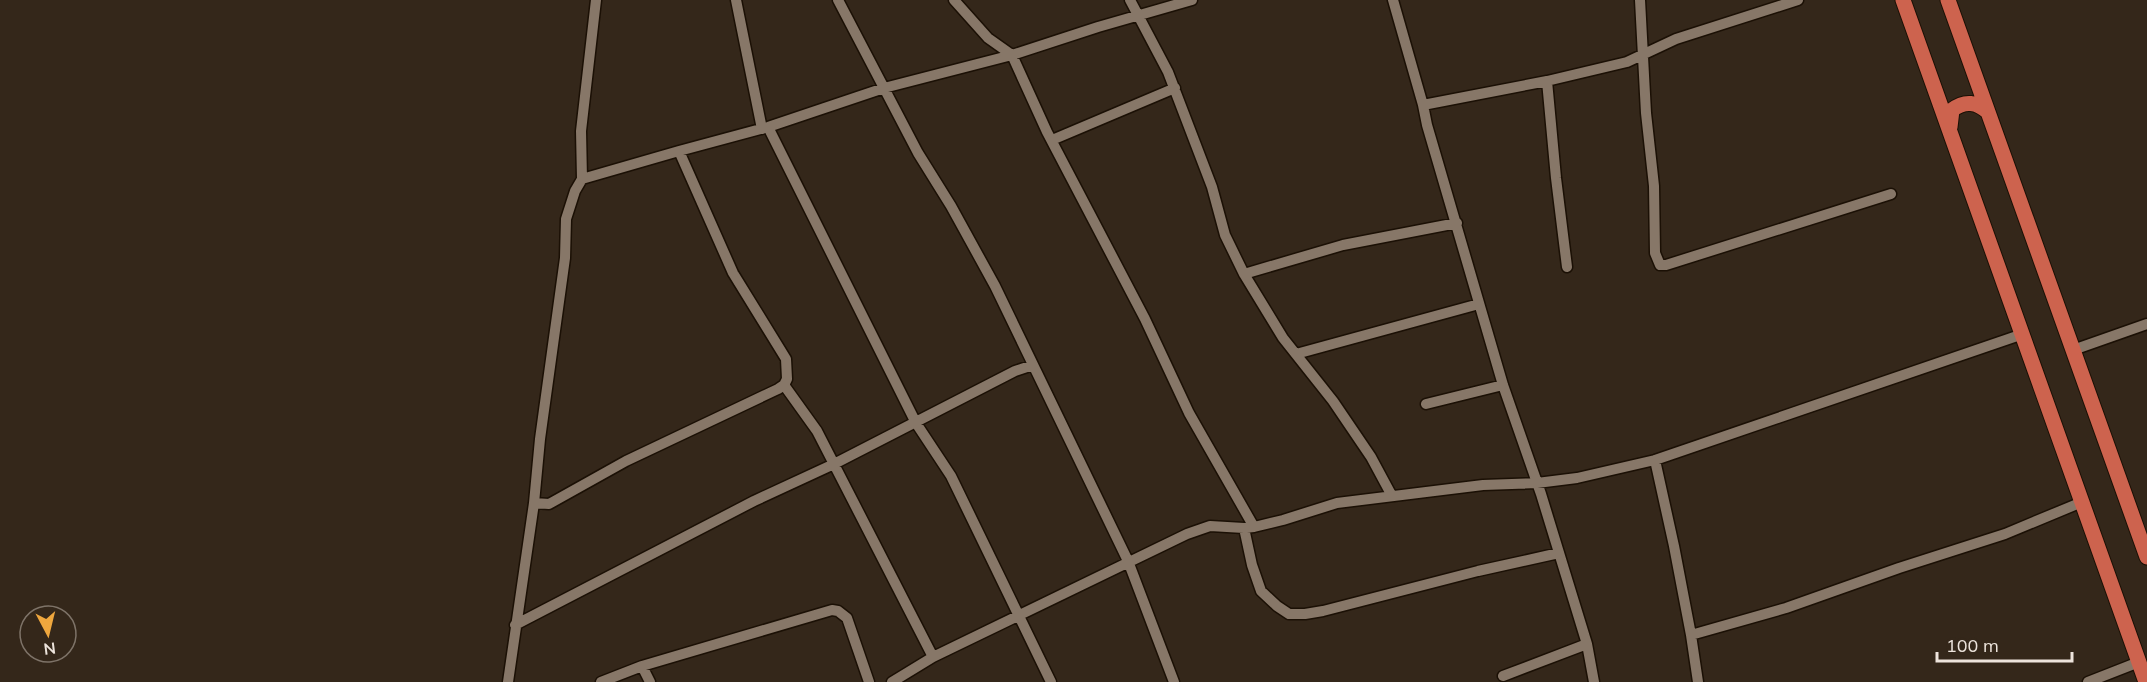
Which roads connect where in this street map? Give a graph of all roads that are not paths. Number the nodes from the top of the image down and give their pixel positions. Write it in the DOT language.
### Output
graph roads {
  1 [pos="596,0"];
  2 [pos="736,0"];
  3 [pos="838,0"];
  4 [pos="954,0"];
  5 [pos="1130,0"];
  6 [pos="1191,0"];
  7 [pos="1393,0"];
  8 [pos="1640,0"];
  9 [pos="1798,0"];
  10 [pos="1903,0"];
  11 [pos="1948,0"];
  12 [pos="1138,16"];
  13 [pos="1644,54"];
  14 [pos="1012,55"];
  15 [pos="1547,81"];
  16 [pos="884,88"];
  17 [pos="1174,88"];
  18 [pos="1423,105"];
  19 [pos="1988,112"];
  20 [pos="765,128"];
  21 [pos="1950,128"];
  22 [pos="1052,140"];
  23 [pos="679,150"];
  24 [pos="582,180"];
  25 [pos="1891,194"];
  26 [pos="1457,222"];
  27 [pos="1566,267"];
  28 [pos="1244,274"];
  29 [pos="1479,304"];
  30 [pos="2147,324"];
  31 [pos="2023,334"];
  32 [pos="2073,350"];
  33 [pos="1296,354"];
  34 [pos="1033,365"];
  35 [pos="784,385"];
  36 [pos="1503,385"];
  37 [pos="1426,404"];
  38 [pos="916,423"];
  39 [pos="1655,460"];
  40 [pos="834,464"];
  41 [pos="1537,483"];
  42 [pos="1392,496"];
  43 [pos="2082,502"];
  44 [pos="534,504"];
  45 [pos="1249,527"];
  46 [pos="1559,553"];
  47 [pos="2147,557"];
  48 [pos="1128,561"];
  49 [pos="1018,614"];
  50 [pos="515,625"];
  51 [pos="1691,635"];
  52 [pos="1587,644"];
  53 [pos="933,657"];
  54 [pos="2139,662"];
  55 [pos="642,666"];
  56 [pos="1503,676"];
  57 [pos="508,682"];
  58 [pos="602,682"];
  59 [pos="650,682"];
  60 [pos="869,682"];
  61 [pos="892,682"];
  62 [pos="1051,682"];
  63 [pos="1173,682"];
  64 [pos="1594,682"];
  65 [pos="1698,682"];
  66 [pos="2088,682"];
  67 [pos="2146,682"];
  1 -- 24 [label="street"];
  2 -- 20 [label="street"];
  3 -- 16 [label="street"];
  4 -- 14 [label="street"];
  5 -- 12 [label="street"];
  6 -- 12 [label="street"];
  7 -- 18 [label="street"];
  8 -- 13 [label="street"];
  9 -- 13 [label="street"];
  10 -- 21 [label="highway"];
  11 -- 19 [label="highway"];
  12 -- 14 [label="street"];
  12 -- 17 [label="street"];
  13 -- 15 [label="street"];
  13 -- 25 [label="street"];
  14 -- 16 [label="street"];
  14 -- 22 [label="street"];
  15 -- 18 [label="street"];
  15 -- 27 [label="street"];
  16 -- 20 [label="street"];
  16 -- 34 [label="street"];
  17 -- 22 [label="street"];
  17 -- 28 [label="street"];
  18 -- 26 [label="street"];
  19 -- 21 [label="highway"];
  19 -- 32 [label="highway"];
  20 -- 23 [label="street"];
  20 -- 38 [label="street"];
  21 -- 31 [label="highway"];
  22 -- 45 [label="street"];
  23 -- 24 [label="street"];
  23 -- 35 [label="street"];
  24 -- 44 [label="street"];
  26 -- 28 [label="street"];
  26 -- 29 [label="street"];
  28 -- 33 [label="street"];
  29 -- 33 [label="street"];
  29 -- 36 [label="street"];
  30 -- 32 [label="street"];
  31 -- 39 [label="street"];
  31 -- 43 [label="highway"];
  32 -- 47 [label="highway"];
  33 -- 42 [label="street"];
  34 -- 38 [label="street"];
  34 -- 48 [label="street"];
  35 -- 40 [label="street"];
  35 -- 44 [label="street"];
  36 -- 37 [label="street"];
  36 -- 41 [label="street"];
  38 -- 40 [label="street"];
  38 -- 49 [label="street"];
  39 -- 41 [label="street"];
  39 -- 51 [label="street"];
  40 -- 50 [label="street"];
  40 -- 53 [label="street"];
  41 -- 42 [label="street"];
  41 -- 46 [label="street"];
  42 -- 45 [label="street"];
  43 -- 51 [label="street"];
  43 -- 54 [label="highway"];
  44 -- 50 [label="street"];
  45 -- 46 [label="street"];
  45 -- 48 [label="street"];
  46 -- 52 [label="street"];
  48 -- 49 [label="street"];
  48 -- 63 [label="street"];
  49 -- 53 [label="street"];
  49 -- 62 [label="street"];
  50 -- 57 [label="street"];
  51 -- 65 [label="street"];
  52 -- 56 [label="street"];
  52 -- 64 [label="street"];
  53 -- 61 [label="street"];
  54 -- 66 [label="street"];
  54 -- 67 [label="highway"];
  55 -- 58 [label="street"];
  55 -- 59 [label="street"];
  55 -- 60 [label="street"];
}
